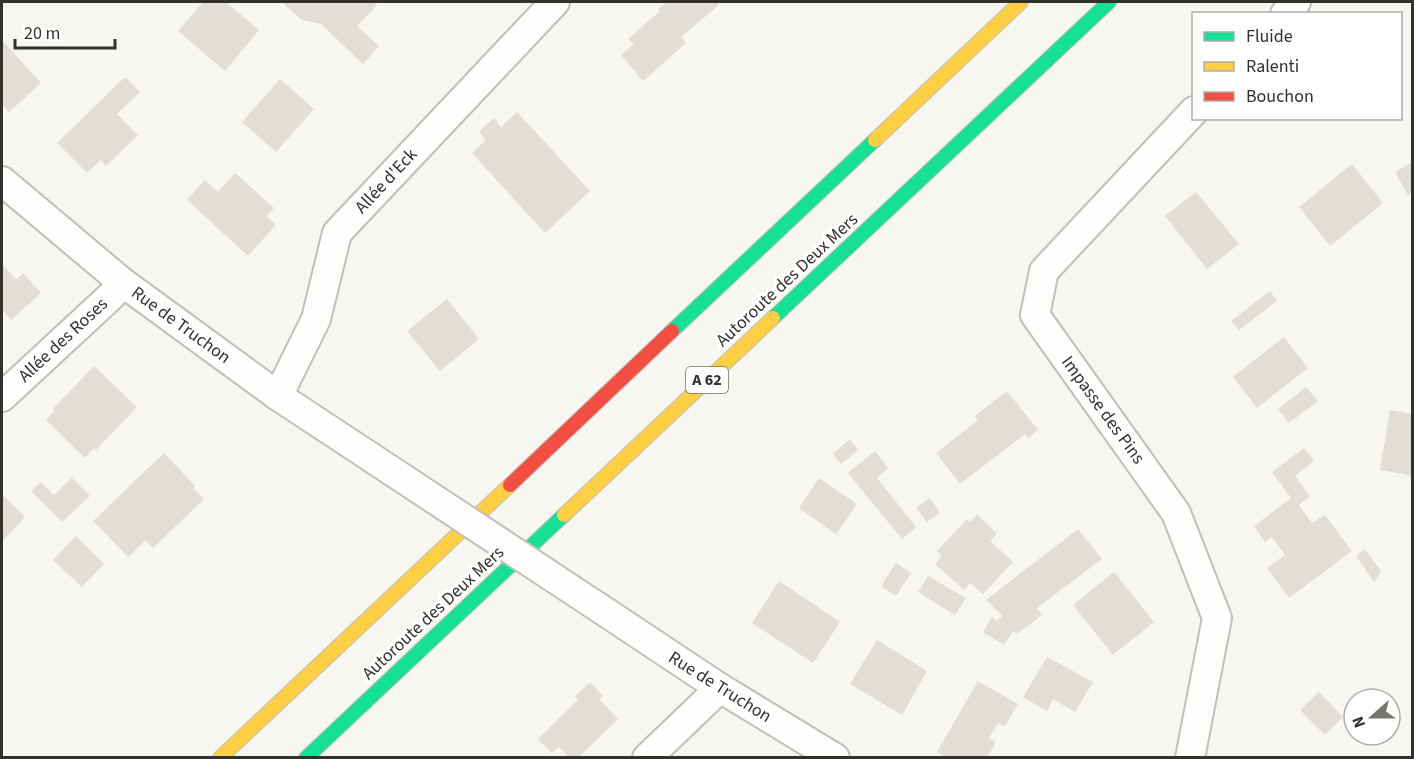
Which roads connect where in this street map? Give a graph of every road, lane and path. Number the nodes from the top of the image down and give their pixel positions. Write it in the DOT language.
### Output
graph roads {
  1 [pos="555,2"];
  2 [pos="1021,2"];
  3 [pos="1109,2"];
  4 [pos="1192,113"];
  5 [pos="2,181"];
  6 [pos="122,282"];
  7 [pos="278,396"];
  8 [pos="2,397"];
  9 [pos="720,688"];
  10 [pos="220,758"];
  11 [pos="306,758"];
  12 [pos="647,758"];
  13 [pos="835,758"];
  14 [pos="1190,758"];
  1 -- 7 [label="street, Allée d'Eck"];
  2 -- 10 [label="highway"];
  3 -- 11 [label="highway, Autoroute des Deux Mers / A 62"];
  4 -- 14 [label="street, Impasse des Pins"];
  5 -- 6 [label="street, Rue de Truchon"];
  6 -- 7 [label="street, Rue de Truchon"];
  6 -- 8 [label="street, Allée des Roses"];
  7 -- 9 [label="street, Rue de Truchon, bridge"];
  9 -- 12 [label="street"];
  9 -- 13 [label="street, Rue de Truchon"];
}
